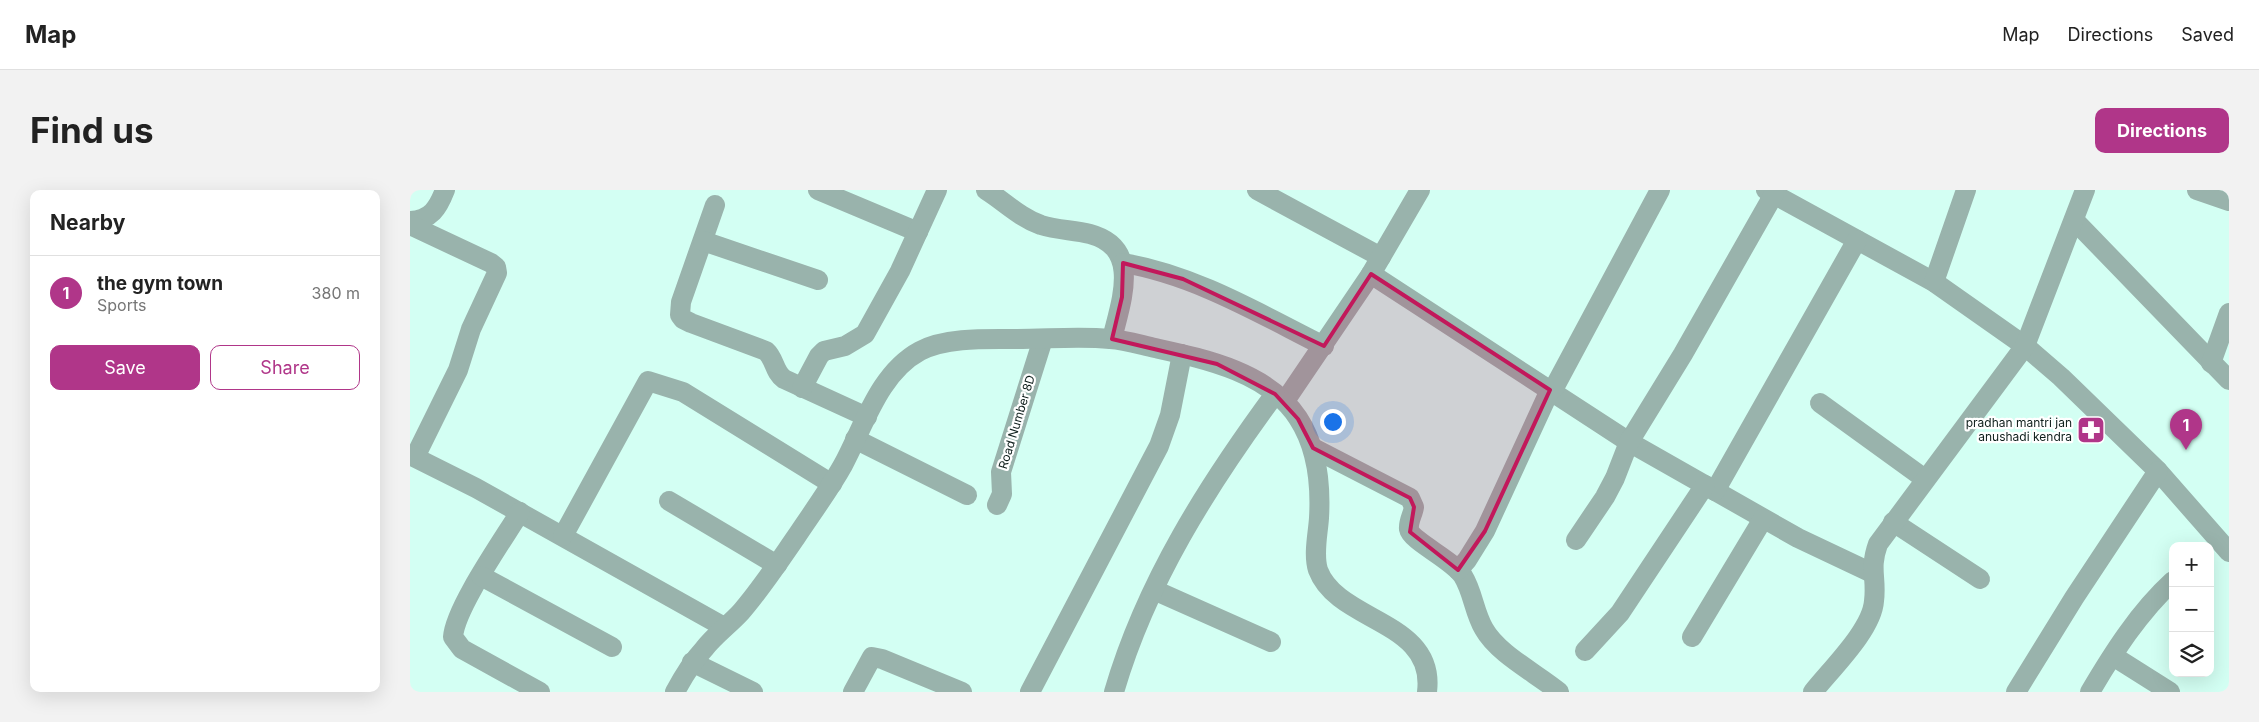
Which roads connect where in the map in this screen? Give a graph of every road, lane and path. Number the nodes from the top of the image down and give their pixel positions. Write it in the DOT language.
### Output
graph roads {
  1 [pos="445,190"];
  2 [pos="818,190"];
  3 [pos="937,190"];
  4 [pos="986,190"];
  5 [pos="1257,190"];
  6 [pos="1420,190"];
  7 [pos="1660,190"];
  8 [pos="1966,190"];
  9 [pos="2085,190"];
  10 [pos="2197,190"];
  11 [pos="1770,192"];
  12 [pos="2229,201"];
  13 [pos="715,205"];
  14 [pos="2074,220"];
  15 [pos="410,223"];
  16 [pos="918,232"];
  17 [pos="1857,240"];
  18 [pos="703,241"];
  19 [pos="1123,263"];
  20 [pos="1376,265"];
  21 [pos="818,280"];
  22 [pos="1934,282"];
  23 [pos="2229,313"];
  24 [pos="1112,338"];
  25 [pos="1043,339"];
  26 [pos="1324,346"];
  27 [pos="2025,346"];
  28 [pos="1182,354"];
  29 [pos="2211,363"];
  30 [pos="2229,380"];
  31 [pos="802,388"];
  32 [pos="1550,390"];
  33 [pos="1280,397"];
  34 [pos="1820,403"];
  35 [pos="867,416"];
  36 [pos="855,439"];
  37 [pos="1629,442"];
  38 [pos="1313,448"];
  39 [pos="413,456"];
  40 [pos="2158,471"];
  41 [pos="1925,479"];
  42 [pos="832,484"];
  43 [pos="1710,488"];
  44 [pos="967,495"];
  45 [pos="669,501"];
  46 [pos="997,504"];
  47 [pos="520,512"];
  48 [pos="1763,519"];
  49 [pos="1893,522"];
  50 [pos="562,536"];
  51 [pos="1576,540"];
  52 [pos="2221,549"];
  53 [pos="777,565"];
  54 [pos="1458,570"];
  55 [pos="1872,573"];
  56 [pos="481,576"];
  57 [pos="1980,579"];
  58 [pos="2169,585"];
  59 [pos="1154,590"];
  60 [pos="724,627"];
  61 [pos="1692,637"];
  62 [pos="1271,642"];
  63 [pos="612,647"];
  64 [pos="1585,651"];
  65 [pos="2113,656"];
  66 [pos="692,662"];
  67 [pos="540,692"];
  68 [pos="675,692"];
  69 [pos="753,692"];
  70 [pos="853,692"];
  71 [pos="962,692"];
  72 [pos="1030,692"];
  73 [pos="1114,692"];
  74 [pos="1427,692"];
  75 [pos="1559,692"];
  76 [pos="1813,692"];
  77 [pos="2016,692"];
  78 [pos="2090,692"];
  79 [pos="2170,692"];
  1 -- 15 [label="street"];
  2 -- 16 [label="street"];
  3 -- 16 [label="street"];
  4 -- 19 [label="street"];
  5 -- 20 [label="street"];
  6 -- 20 [label="street"];
  7 -- 32 [label="street"];
  8 -- 22 [label="street"];
  9 -- 14 [label="street"];
  10 -- 12 [label="street"];
  11 -- 17 [label="street"];
  11 -- 37 [label="street"];
  13 -- 18 [label="street"];
  14 -- 27 [label="street"];
  14 -- 29 [label="street"];
  15 -- 39 [label="street"];
  16 -- 31 [label="street"];
  17 -- 22 [label="street"];
  17 -- 43 [label="street"];
  18 -- 21 [label="street"];
  18 -- 31 [label="street"];
  19 -- 24 [label="street"];
  19 -- 26 [label="street"];
  20 -- 26 [label="street"];
  20 -- 32 [label="street"];
  22 -- 27 [label="street"];
  23 -- 29 [label="street"];
  24 -- 25 [label="street"];
  24 -- 28 [label="street"];
  25 -- 35 [label="street"];
  25 -- 46 [label="street, Road Number 8D"];
  26 -- 33 [label="street"];
  27 -- 40 [label="street"];
  27 -- 41 [label="street"];
  28 -- 33 [label="street"];
  28 -- 72 [label="street"];
  29 -- 30 [label="street"];
  31 -- 35 [label="street"];
  32 -- 37 [label="street"];
  32 -- 54 [label="street"];
  33 -- 38 [label="street"];
  33 -- 59 [label="street"];
  34 -- 41 [label="street"];
  35 -- 36 [label="street"];
  36 -- 42 [label="street"];
  36 -- 44 [label="street"];
  37 -- 43 [label="street"];
  37 -- 51 [label="street"];
  38 -- 54 [label="street"];
  38 -- 74 [label="street"];
  39 -- 47 [label="street"];
  40 -- 52 [label="street"];
  40 -- 77 [label="street"];
  41 -- 49 [label="street"];
  42 -- 50 [label="street"];
  42 -- 53 [label="street"];
  43 -- 48 [label="street"];
  43 -- 64 [label="street"];
  45 -- 53 [label="street"];
  47 -- 50 [label="street"];
  47 -- 56 [label="street"];
  48 -- 55 [label="street"];
  48 -- 61 [label="street"];
  49 -- 55 [label="street"];
  49 -- 57 [label="street"];
  50 -- 60 [label="street"];
  53 -- 60 [label="street"];
  54 -- 75 [label="street"];
  55 -- 76 [label="street"];
  56 -- 63 [label="street"];
  56 -- 67 [label="street"];
  58 -- 65 [label="street"];
  59 -- 62 [label="street"];
  59 -- 73 [label="street"];
  60 -- 66 [label="street"];
  65 -- 78 [label="street"];
  65 -- 79 [label="street"];
  66 -- 68 [label="street"];
  66 -- 69 [label="street"];
  70 -- 71 [label="street"];
}
